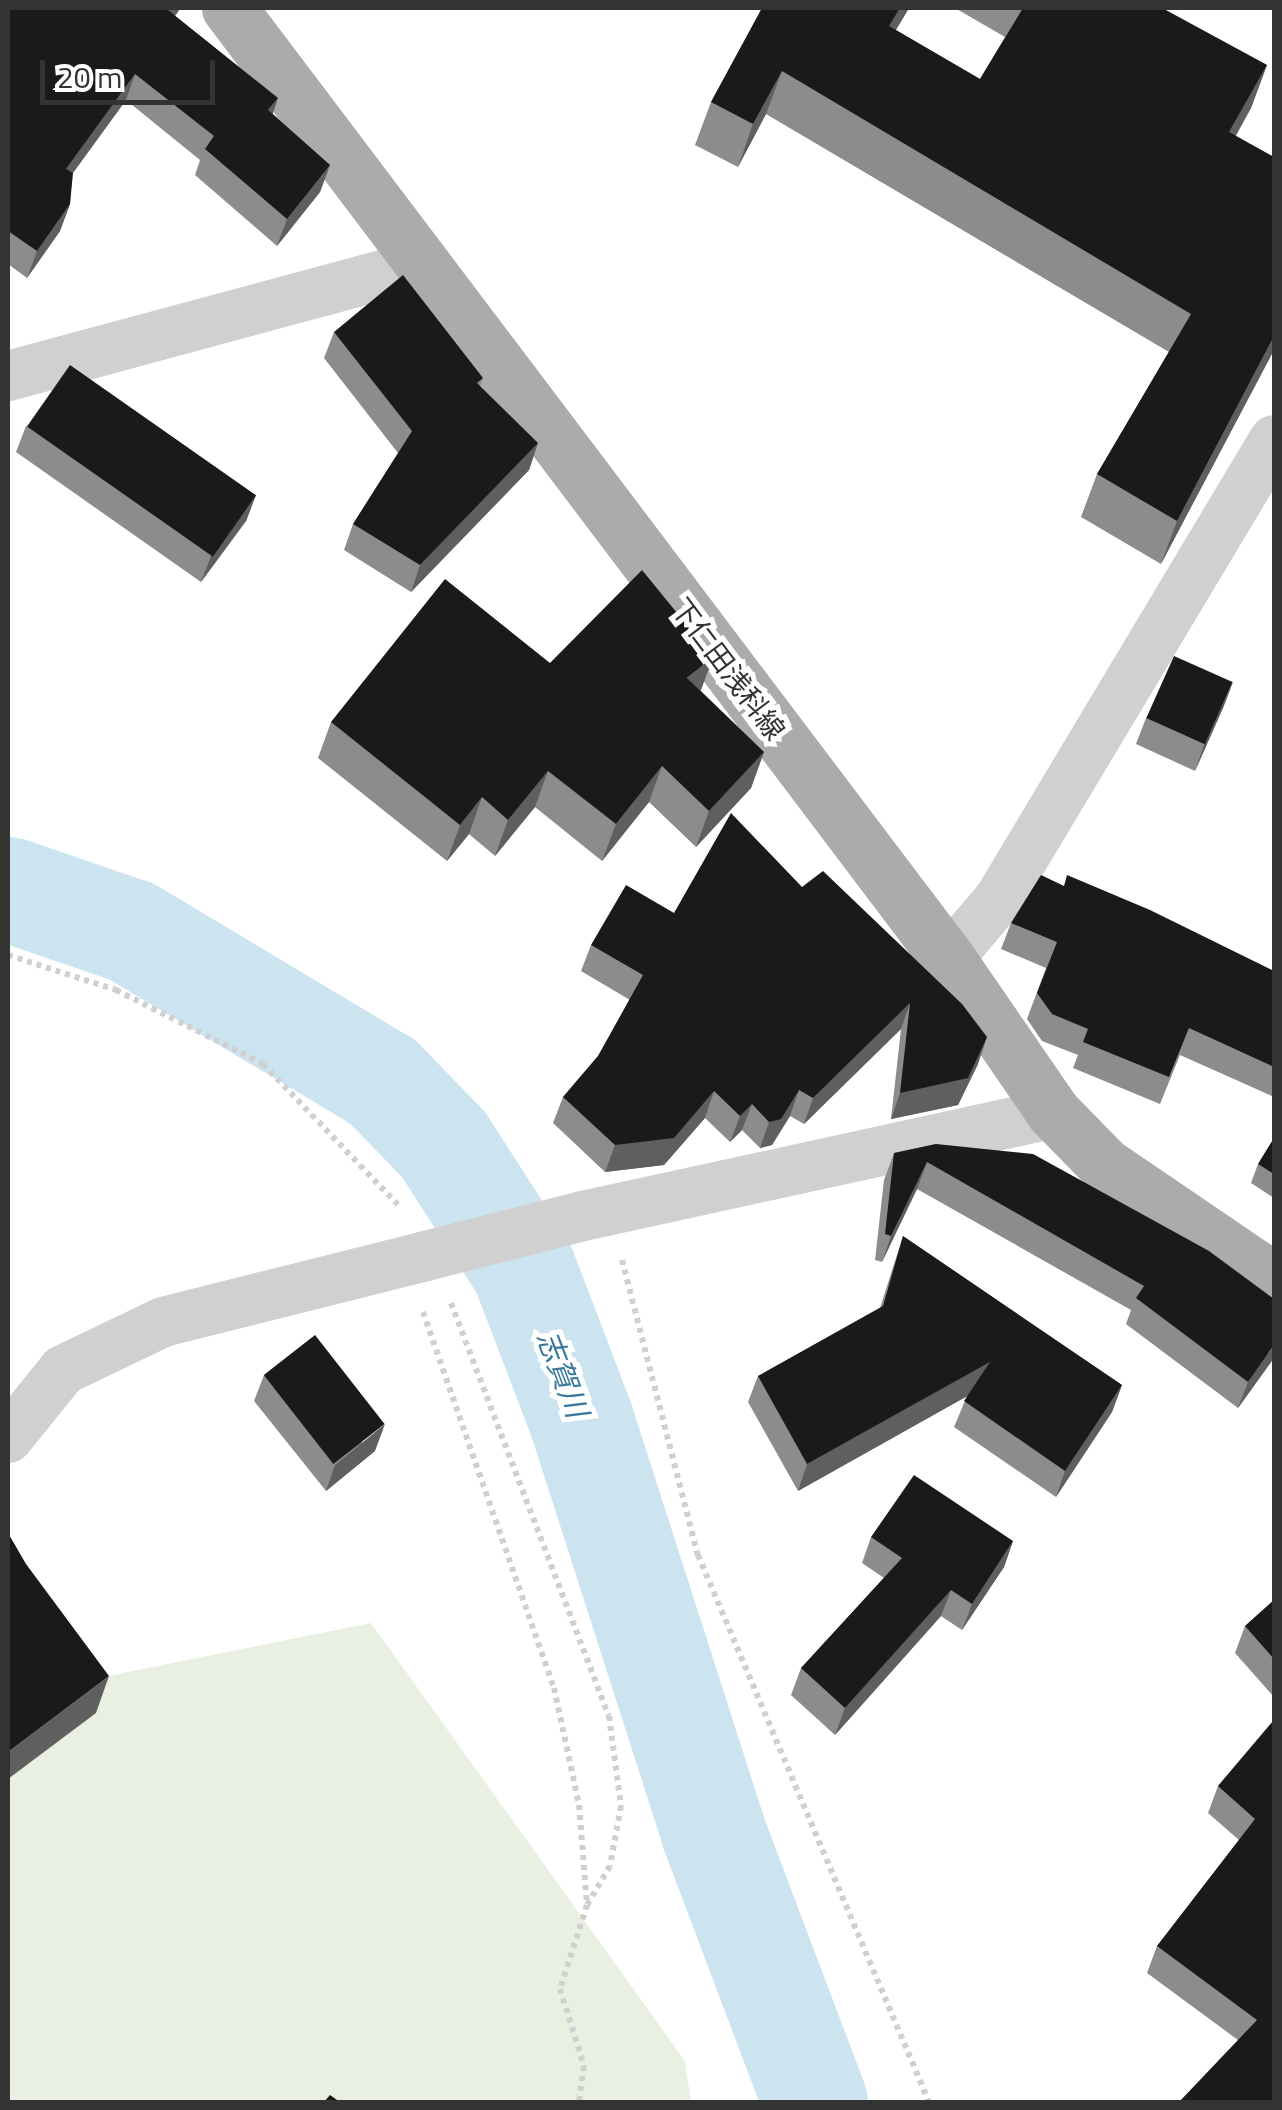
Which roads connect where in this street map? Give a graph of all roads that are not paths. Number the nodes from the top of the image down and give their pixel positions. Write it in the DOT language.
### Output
graph roads {
  1 [pos="229,8"];
  2 [pos="422,264"];
  3 [pos="8,376"];
  4 [pos="1274,440"];
  5 [pos="1262,493"];
  6 [pos="948,959"];
  7 [pos="1054,1113"];
  8 [pos="1274,1280"];
  9 [pos="8,1438"];
  1 -- 2 [label="main road, 下仁田浅科線"];
  2 -- 3 [label="street"];
  2 -- 6 [label="main road, 下仁田浅科線"];
  4 -- 5 [label="street"];
  5 -- 6 [label="street"];
  6 -- 7 [label="main road, 下仁田浅科線"];
  7 -- 8 [label="main road, 下仁田浅科線"];
  7 -- 9 [label="street, bridge"];
}
